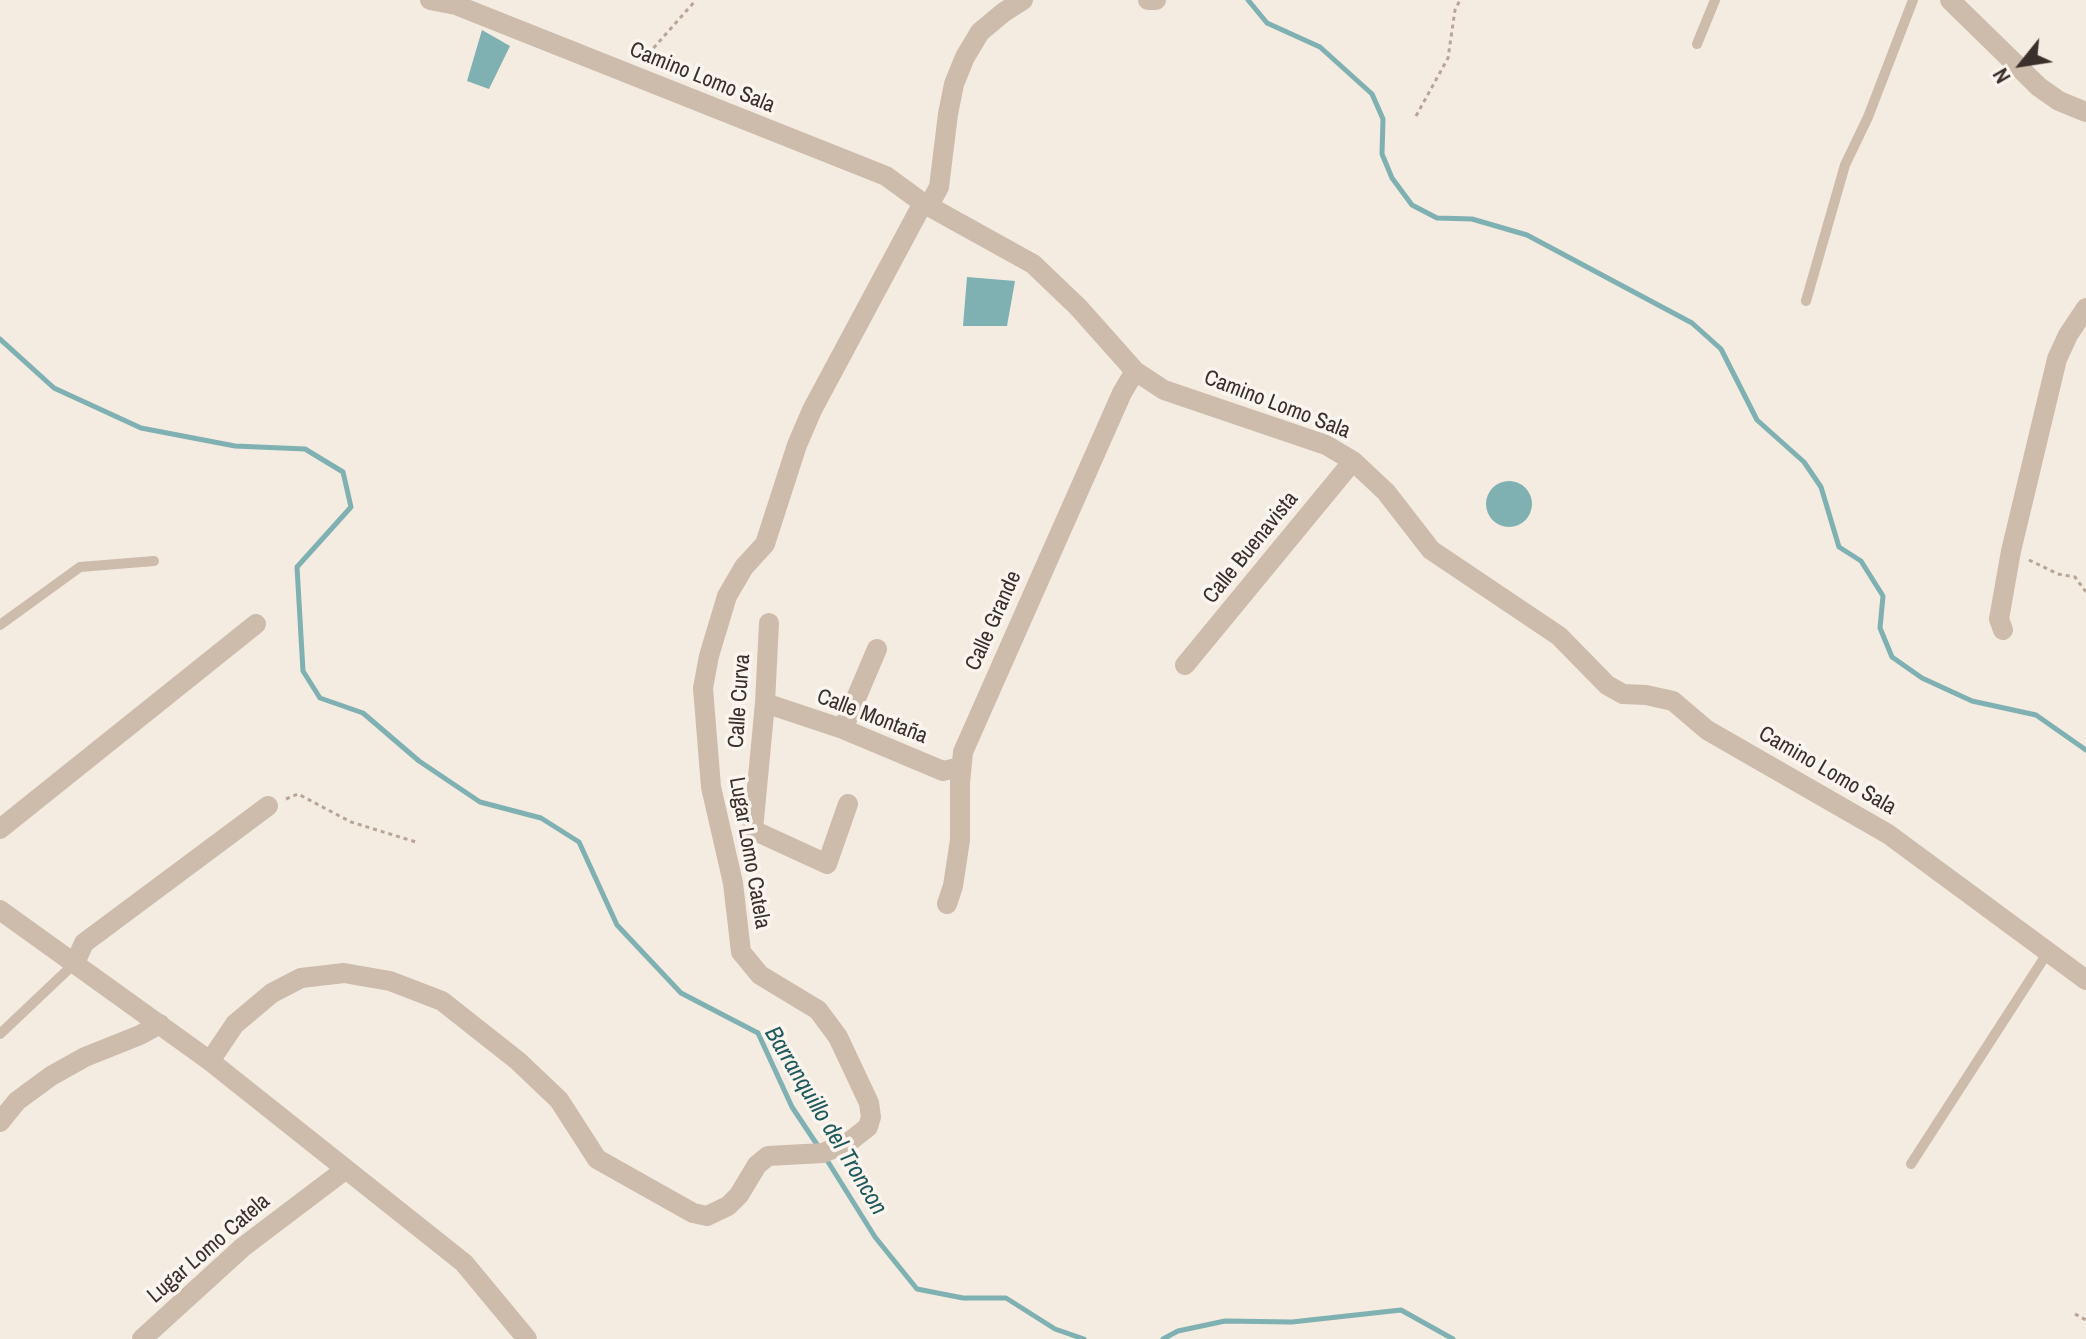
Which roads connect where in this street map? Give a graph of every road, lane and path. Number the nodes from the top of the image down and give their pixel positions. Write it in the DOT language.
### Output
graph roads {
  1 [pos="430,0"];
  2 [pos="696,0"];
  3 [pos="1023,0"];
  4 [pos="1148,0"];
  5 [pos="1156,0"];
  6 [pos="1460,0"];
  7 [pos="1715,0"];
  8 [pos="1913,0"];
  9 [pos="1950,0"];
  10 [pos="1697,44"];
  11 [pos="630,75"];
  12 [pos="2086,112"];
  13 [pos="1416,116"];
  14 [pos="923,203"];
  15 [pos="1806,301"];
  16 [pos="2086,308"];
  17 [pos="1135,371"];
  18 [pos="1353,461"];
  19 [pos="2011,551"];
  20 [pos="154,561"];
  21 [pos="2086,592"];
  22 [pos="769,623"];
  23 [pos="256,624"];
  24 [pos="0,625"];
  25 [pos="2003,630"];
  26 [pos="877,649"];
  27 [pos="1185,665"];
  28 [pos="765,703"];
  29 [pos="843,729"];
  30 [pos="961,767"];
  31 [pos="848,804"];
  32 [pos="268,806"];
  33 [pos="0,829"];
  34 [pos="416,842"];
  35 [pos="947,904"];
  36 [pos="0,910"];
  37 [pos="2048,952"];
  38 [pos="75,963"];
  39 [pos="2086,980"];
  40 [pos="160,1024"];
  41 [pos="0,1034"];
  42 [pos="210,1061"];
  43 [pos="0,1122"];
  44 [pos="1911,1164"];
  45 [pos="346,1169"];
  46 [pos="2075,1314"];
  47 [pos="2086,1320"];
  48 [pos="142,1339"];
  49 [pos="527,1339"];
  1 -- 11 [label="street, Camino Lomo Sala"];
  2 -- 11 [label="path"];
  3 -- 14 [label="street"];
  4 -- 5 [label="street"];
  6 -- 13 [label="path"];
  7 -- 10 [label="lane"];
  8 -- 15 [label="lane"];
  9 -- 12 [label="street"];
  11 -- 14 [label="street, Camino Lomo Sala"];
  14 -- 17 [label="street, Camino Lomo Sala"];
  14 -- 42 [label="street, Lugar Lomo Catela"];
  16 -- 19 [label="street"];
  17 -- 18 [label="street, Camino Lomo Sala"];
  17 -- 30 [label="street, Calle Grande"];
  18 -- 27 [label="street, Calle Buenavista"];
  18 -- 37 [label="street, Camino Lomo Sala"];
  19 -- 21 [label="path"];
  19 -- 25 [label="street"];
  20 -- 24 [label="lane"];
  22 -- 28 [label="street, Calle Curva"];
  23 -- 33 [label="street"];
  26 -- 29 [label="street"];
  28 -- 29 [label="street, Calle Montaña"];
  28 -- 31 [label="street, Calle Curva"];
  29 -- 30 [label="street, Calle Montaña"];
  30 -- 35 [label="street, Calle Grande"];
  32 -- 34 [label="path"];
  32 -- 38 [label="street"];
  36 -- 38 [label="street"];
  37 -- 39 [label="street, Camino Lomo Sala"];
  37 -- 44 [label="lane"];
  38 -- 40 [label="street"];
  38 -- 41 [label="lane"];
  40 -- 42 [label="street"];
  40 -- 43 [label="street"];
  42 -- 45 [label="street"];
  45 -- 48 [label="street, Lugar Lomo Catela"];
  45 -- 49 [label="street"];
  46 -- 47 [label="path"];
}
